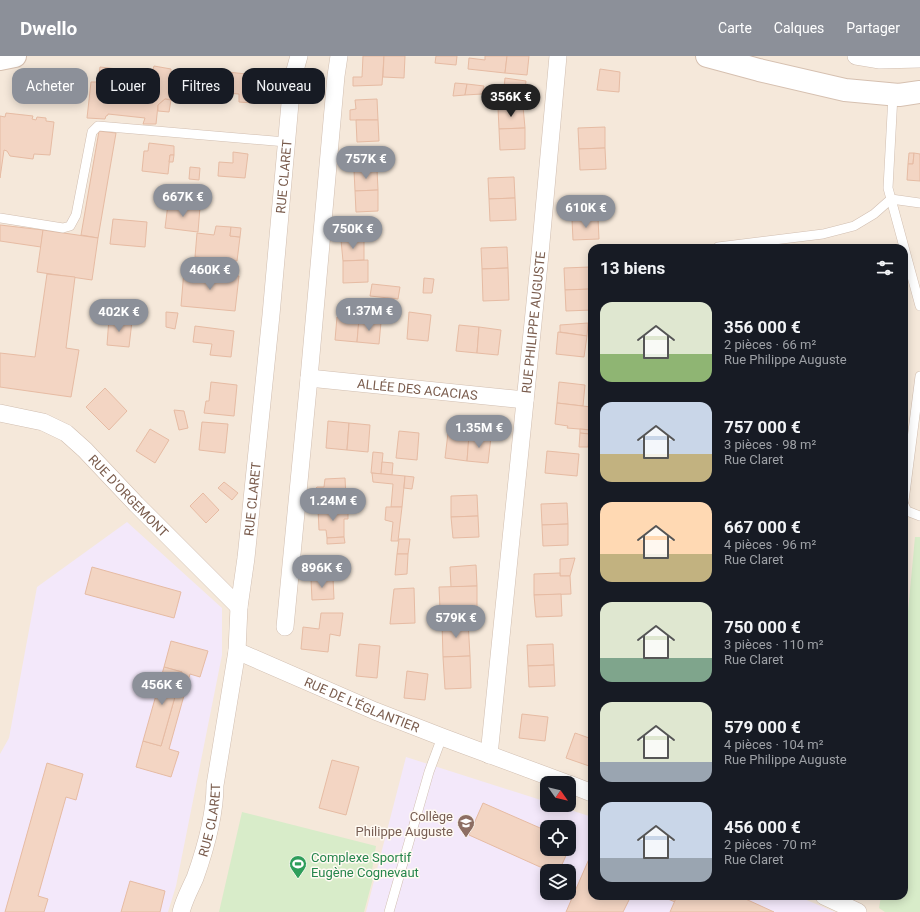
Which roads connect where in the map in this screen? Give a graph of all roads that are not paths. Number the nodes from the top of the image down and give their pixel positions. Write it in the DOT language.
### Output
graph roads {
  1 [pos="15,56"];
  2 [pos="288,56"];
  3 [pos="298,56"];
  4 [pos="339,56"];
  5 [pos="558,56"];
  6 [pos="707,56"];
  7 [pos="723,56"];
  8 [pos="856,56"];
  9 [pos="0,59"];
  10 [pos="920,59"];
  11 [pos="290,68"];
  12 [pos="295,68"];
  13 [pos="759,70"];
  14 [pos="920,92"];
  15 [pos="894,95"];
  16 [pos="290,104"];
  17 [pos="286,142"];
  18 [pos="891,199"];
  19 [pos="920,203"];
  20 [pos="0,218"];
  21 [pos="742,244"];
  22 [pos="903,244"];
  23 [pos="908,262"];
  24 [pos="920,306"];
  25 [pos="920,376"];
  26 [pos="309,378"];
  27 [pos="525,400"];
  28 [pos="0,413"];
  29 [pos="908,470"];
  30 [pos="908,511"];
  31 [pos="920,516"];
  32 [pos="239,607"];
  33 [pos="285,627"];
  34 [pos="236,651"];
  35 [pos="442,737"];
  36 [pos="489,755"];
  37 [pos="547,776"];
  38 [pos="576,787"];
  39 [pos="588,791"];
  40 [pos="832,900"];
  41 [pos="181,912"];
  42 [pos="388,912"];
  43 [pos="858,912"];
  1 -- 9 [label="main road"];
  2 -- 11 [label="street, RUE CLARET"];
  3 -- 12 [label="street, RUE CLARET"];
  4 -- 26 [label="street"];
  5 -- 27 [label="street, RUE PHILIPPE AUGUSTE"];
  6 -- 13 [label="main road"];
  7 -- 13 [label="main road"];
  8 -- 10 [label="street"];
  13 -- 15 [label="main road"];
  14 -- 15 [label="main road"];
  15 -- 18 [label="lane"];
  16 -- 17 [label="street, RUE CLARET"];
  17 -- 20 [label="lane"];
  17 -- 32 [label="street, RUE CLARET"];
  18 -- 19 [label="lane"];
  18 -- 21 [label="lane"];
  18 -- 22 [label="lane"];
  23 -- 24 [label="lane"];
  25 -- 29 [label="lane"];
  26 -- 27 [label="street, ALLÉE DES ACACIAS"];
  26 -- 33 [label="street"];
  27 -- 36 [label="street, RUE PHILIPPE AUGUSTE"];
  28 -- 32 [label="street, RUE D'ORGEMONT"];
  30 -- 31 [label="lane"];
  32 -- 34 [label="street, RUE CLARET"];
  34 -- 35 [label="street, RUE DE L'ÉGLANTIER"];
  34 -- 41 [label="street, RUE CLARET"];
  35 -- 36 [label="street, RUE DE L'ÉGLANTIER"];
  35 -- 42 [label="lane"];
  36 -- 37 [label="street, RUE DE L'ÉGLANTIER"];
  38 -- 39 [label="street"];
  40 -- 43 [label="street"];
}
